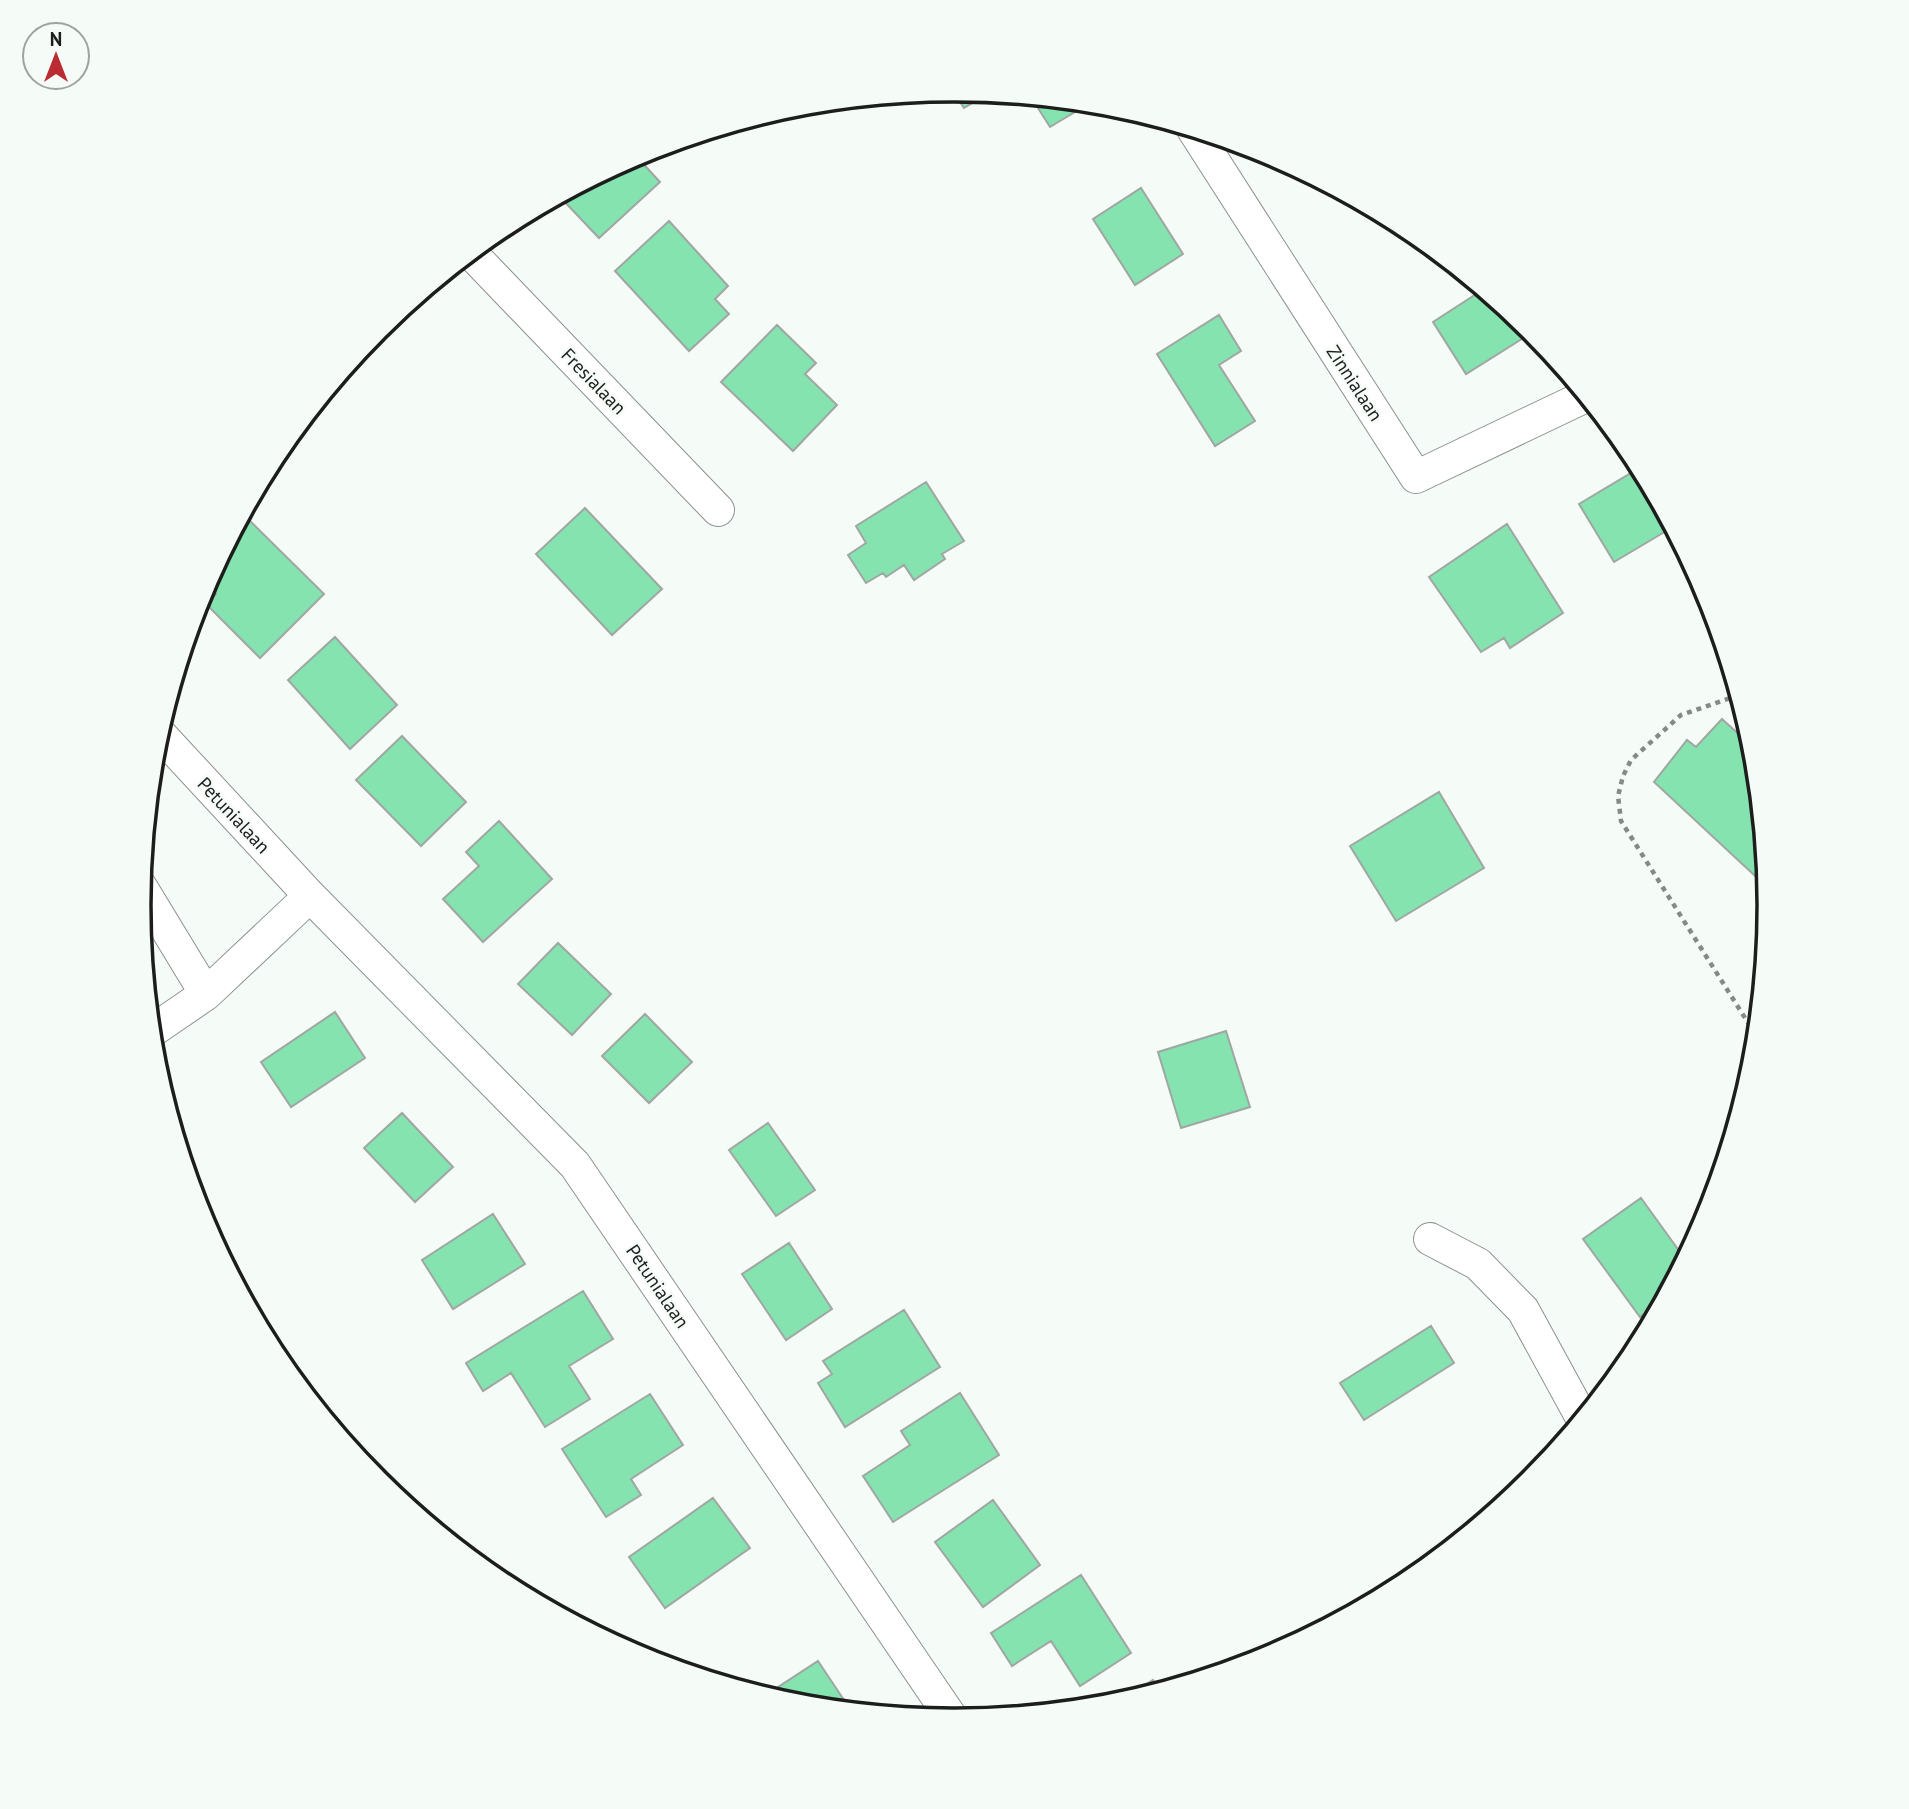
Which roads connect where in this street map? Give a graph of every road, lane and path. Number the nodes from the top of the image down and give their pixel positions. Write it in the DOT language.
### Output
graph roads {
  1 [pos="1200,140"];
  2 [pos="477,259"];
  3 [pos="1578,400"];
  4 [pos="718,510"];
  5 [pos="1730,698"];
  6 [pos="168,743"];
  7 [pos="310,896"];
  8 [pos="151,903"];
  9 [pos="206,994"];
  10 [pos="1748,1023"];
  11 [pos="161,1025"];
  12 [pos="1430,1239"];
  13 [pos="1578,1410"];
  14 [pos="945,1708"];
  1 -- 3 [label="street, Zinnialaan"];
  2 -- 4 [label="street, Fresialaan"];
  5 -- 10 [label="path"];
  6 -- 7 [label="street, Petunialaan"];
  7 -- 9 [label="street"];
  7 -- 14 [label="street, Petunialaan"];
  8 -- 9 [label="street"];
  9 -- 11 [label="street"];
  12 -- 13 [label="street"];
}
